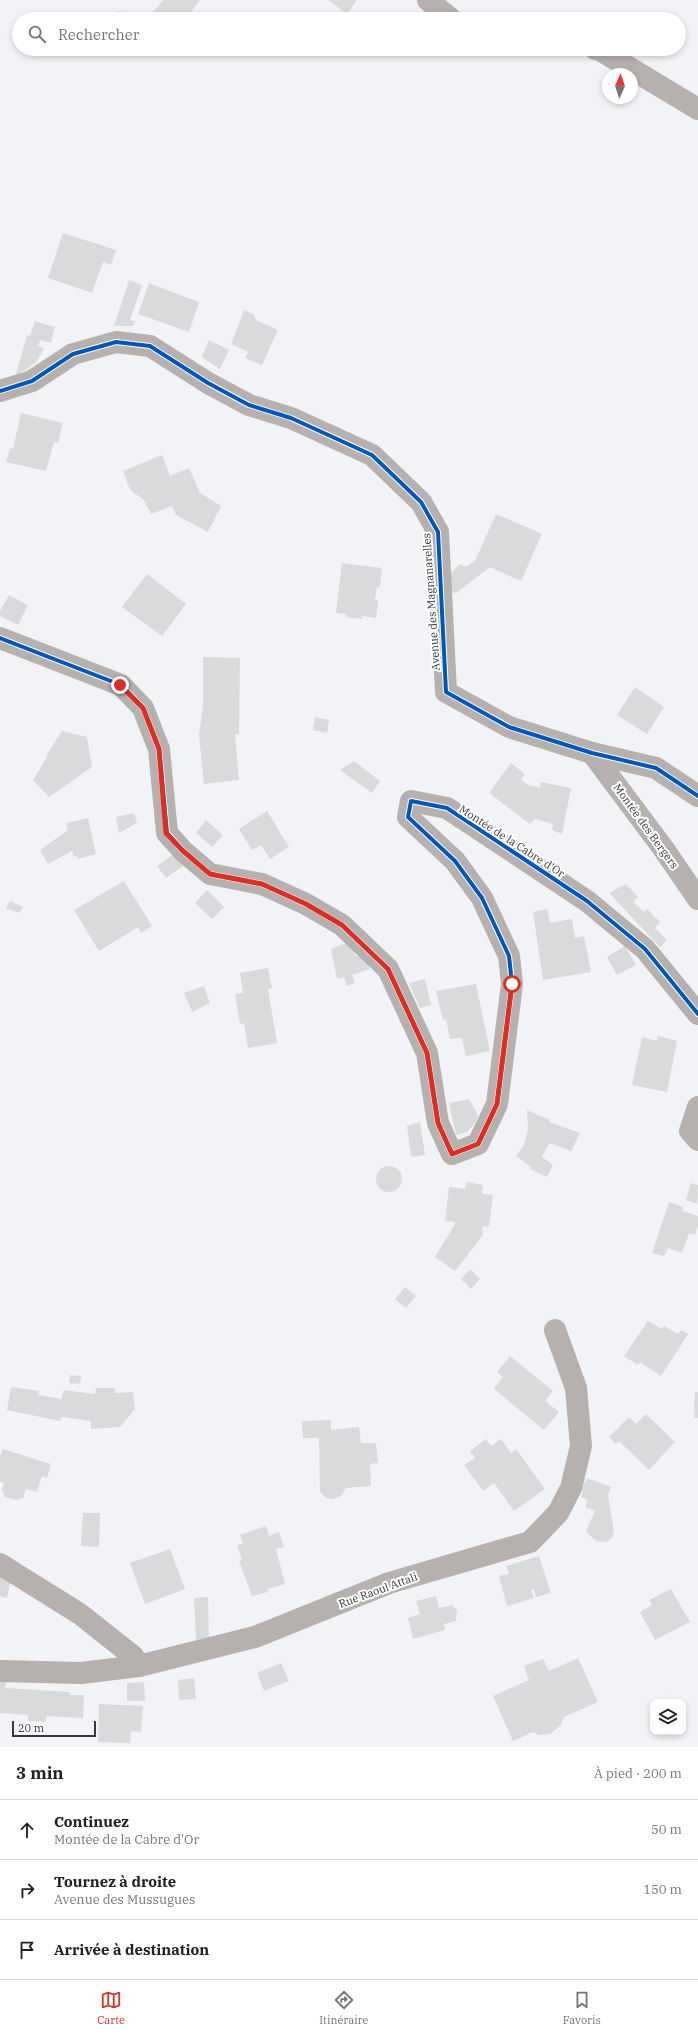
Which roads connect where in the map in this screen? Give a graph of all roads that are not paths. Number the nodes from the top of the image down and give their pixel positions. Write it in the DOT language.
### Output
graph roads {
  1 [pos="428,0"];
  2 [pos="443,12"];
  3 [pos="610,56"];
  4 [pos="698,109"];
  5 [pos="0,391"];
  6 [pos="0,638"];
  7 [pos="592,753"];
  8 [pos="698,796"];
  9 [pos="698,900"];
  10 [pos="698,1014"];
  11 [pos="698,1107"];
  12 [pos="698,1140"];
  13 [pos="555,1330"];
  14 [pos="0,1564"];
  15 [pos="139,1666"];
  16 [pos="0,1671"];
  1 -- 2 [label="street"];
  3 -- 4 [label="street"];
  5 -- 7 [label="street, Avenue des Magnanarelles"];
  6 -- 10 [label="street, Montée de la Cabre d'Or"];
  7 -- 8 [label="street, Avenue des Magnanarelles"];
  7 -- 9 [label="street, Montée des Bergers"];
  11 -- 12 [label="street"];
  13 -- 15 [label="street, Rue Raoul Attali"];
  14 -- 15 [label="street"];
  15 -- 16 [label="street, Rue Raoul Attali"];
}
